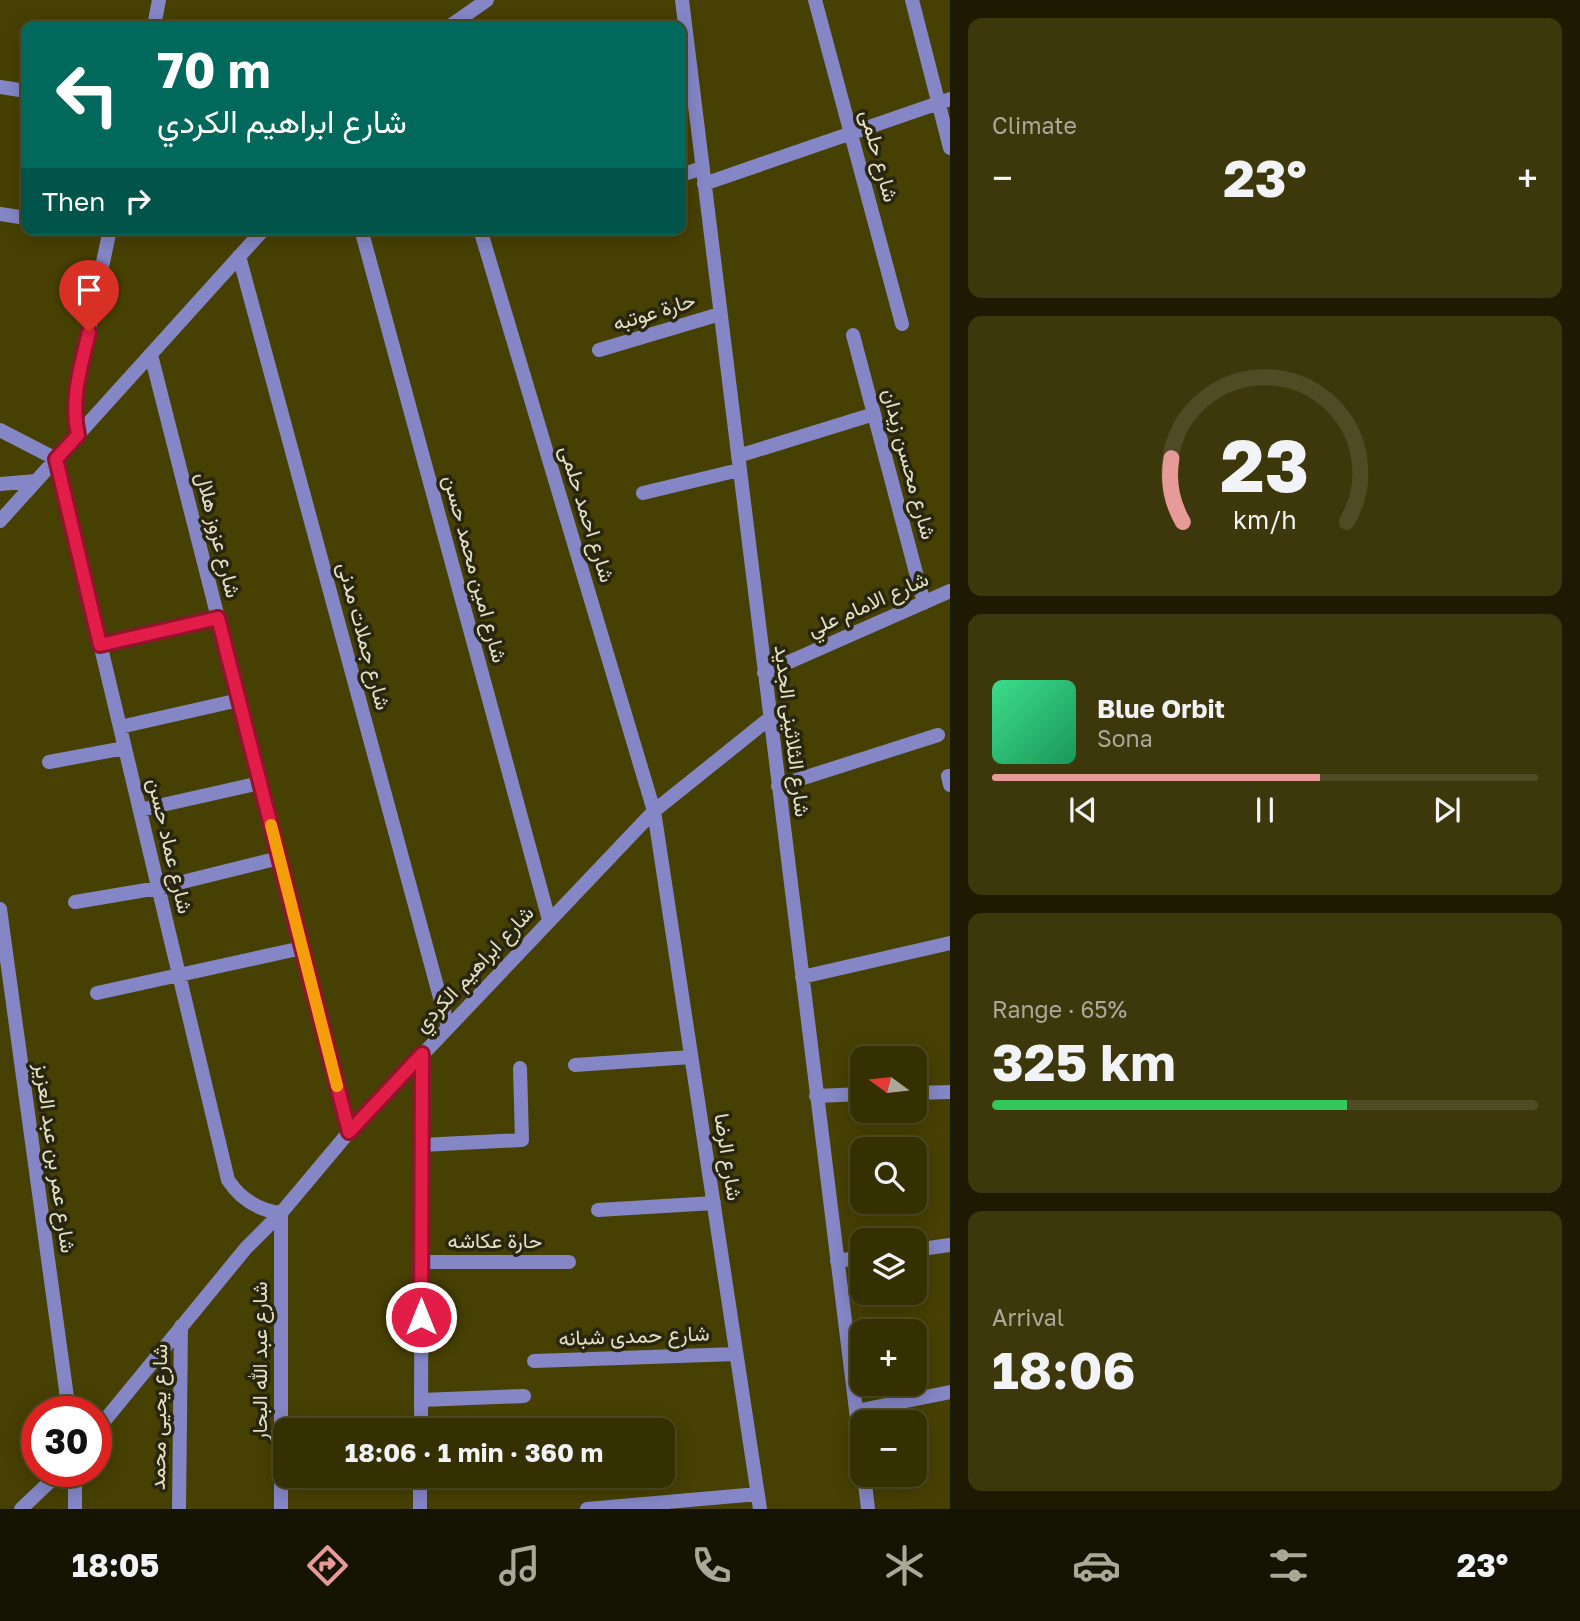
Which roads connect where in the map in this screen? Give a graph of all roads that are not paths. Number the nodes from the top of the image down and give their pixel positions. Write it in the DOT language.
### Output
graph roads {
  1 [pos="159,0"];
  2 [pos="487,0"];
  3 [pos="682,0"];
  4 [pos="815,0"];
  5 [pos="912,0"];
  6 [pos="155,21"];
  7 [pos="457,21"];
  8 [pos="682,21"];
  9 [pos="686,54"];
  10 [pos="0,87"];
  11 [pos="21,90"];
  12 [pos="944,101"];
  13 [pos="851,133"];
  14 [pos="950,148"];
  15 [pos="702,168"];
  16 [pos="686,174"];
  17 [pos="704,184"];
  18 [pos="0,214"];
  19 [pos="21,217"];
  20 [pos="108,235"];
  21 [pos="258,235"];
  22 [pos="363,235"];
  23 [pos="482,235"];
  24 [pos="239,256"];
  25 [pos="720,314"];
  26 [pos="902,324"];
  27 [pos="853,335"];
  28 [pos="599,350"];
  29 [pos="151,355"];
  30 [pos="874,414"];
  31 [pos="0,430"];
  32 [pos="78,435"];
  33 [pos="56,459"];
  34 [pos="738,463"];
  35 [pos="36,481"];
  36 [pos="0,484"];
  37 [pos="643,493"];
  38 [pos="0,521"];
  39 [pos="950,591"];
  40 [pos="924,603"];
  41 [pos="218,618"];
  42 [pos="100,645"];
  43 [pos="764,673"];
  44 [pos="239,700"];
  45 [pos="769,718"];
  46 [pos="120,727"];
  47 [pos="938,735"];
  48 [pos="125,748"];
  49 [pos="49,762"];
  50 [pos="260,783"];
  51 [pos="778,786"];
  52 [pos="140,810"];
  53 [pos="654,811"];
  54 [pos="279,858"];
  55 [pos="158,888"];
  56 [pos="75,902"];
  57 [pos="0,909"];
  58 [pos="549,920"];
  59 [pos="950,943"];
  60 [pos="302,948"];
  61 [pos="179,975"];
  62 [pos="802,976"];
  63 [pos="97,993"];
  64 [pos="448,1027"];
  65 [pos="422,1054"];
  66 [pos="691,1057"];
  67 [pos="575,1065"];
  68 [pos="520,1068"];
  69 [pos="950,1092"];
  70 [pos="928,1093"];
  71 [pos="850,1095"];
  72 [pos="816,1096"];
  73 [pos="349,1132"];
  74 [pos="421,1145"];
  75 [pos="714,1203"];
  76 [pos="598,1210"];
  77 [pos="281,1213"];
  78 [pos="950,1245"];
  79 [pos="927,1248"];
  80 [pos="850,1259"];
  81 [pos="837,1261"];
  82 [pos="421,1262"];
  83 [pos="569,1262"];
  84 [pos="181,1326"];
  85 [pos="736,1354"];
  86 [pos="534,1361"];
  87 [pos="950,1392"];
  88 [pos="67,1396"];
  89 [pos="524,1396"];
  90 [pos="421,1400"];
  91 [pos="856,1410"];
  92 [pos="861,1410"];
  93 [pos="112,1411"];
  94 [pos="421,1418"];
  95 [pos="44,1487"];
  96 [pos="75,1487"];
  97 [pos="865,1487"];
  98 [pos="420,1488"];
  99 [pos="759,1502"];
  100 [pos="21,1509"];
  101 [pos="75,1509"];
  102 [pos="179,1509"];
  103 [pos="281,1509"];
  104 [pos="420,1509"];
  105 [pos="587,1509"];
  106 [pos="868,1509"];
  1 -- 6 [label="street"];
  2 -- 7 [label="street"];
  3 -- 8 [label="street, شارع الثلاثينى الجديد"];
  4 -- 13 [label="street, شارع حلمى"];
  5 -- 12 [label="street"];
  9 -- 15 [label="street, شارع الثلاثينى الجديد"];
  10 -- 11 [label="street"];
  12 -- 13 [label="street"];
  12 -- 14 [label="street"];
  13 -- 17 [label="street"];
  13 -- 26 [label="street, شارع حلمى"];
  15 -- 16 [label="street"];
  15 -- 17 [label="street, شارع الثلاثينى الجديد"];
  17 -- 25 [label="street, شارع الثلاثينى الجديد"];
  18 -- 19 [label="street"];
  20 -- 32 [label="street"];
  21 -- 24 [label="street"];
  22 -- 58 [label="street, شارع امين محمد حسن"];
  23 -- 53 [label="street, شارع احمد حلمى"];
  24 -- 29 [label="street"];
  24 -- 64 [label="street, شارع جملات مدنى"];
  25 -- 28 [label="street, حارة عوتبه"];
  25 -- 34 [label="street, شارع الثلاثينى الجديد"];
  27 -- 30 [label="street, شارع محسن زيدان"];
  29 -- 32 [label="street"];
  29 -- 41 [label="street, شارع عزوز هلال"];
  30 -- 34 [label="street"];
  30 -- 40 [label="street, شارع محسن زيدان"];
  31 -- 33 [label="street"];
  32 -- 33 [label="street"];
  33 -- 35 [label="street"];
  33 -- 42 [label="street, شارع عماد حسن"];
  34 -- 37 [label="street"];
  34 -- 43 [label="street, شارع الثلاثينى الجديد"];
  35 -- 36 [label="street"];
  35 -- 38 [label="street"];
  39 -- 40 [label="street, شارع الامام علي"];
  40 -- 43 [label="street, شارع الامام علي"];
  41 -- 42 [label="street"];
  41 -- 44 [label="street, شارع عزوز هلال"];
  42 -- 46 [label="street, شارع عماد حسن"];
  43 -- 45 [label="street, شارع الثلاثينى الجديد"];
  44 -- 46 [label="street"];
  44 -- 50 [label="street, شارع عزوز هلال"];
  45 -- 51 [label="street, شارع الثلاثينى الجديد"];
  45 -- 53 [label="street, شارع ابراهيم الكردي"];
  46 -- 48 [label="street, شارع عماد حسن"];
  47 -- 51 [label="street"];
  48 -- 49 [label="street"];
  48 -- 52 [label="street, شارع عماد حسن"];
  50 -- 52 [label="street"];
  50 -- 54 [label="street, شارع عزوز هلال"];
  51 -- 62 [label="street, شارع الثلاثينى الجديد"];
  52 -- 55 [label="street, شارع عماد حسن"];
  53 -- 58 [label="street, شارع ابراهيم الكردي"];
  53 -- 66 [label="street, شارع الرضا"];
  54 -- 55 [label="street"];
  54 -- 60 [label="street, شارع عزوز هلال"];
  55 -- 56 [label="street"];
  55 -- 61 [label="street, شارع عماد حسن"];
  57 -- 88 [label="street, شارع عمر بن عبد العزيز"];
  58 -- 64 [label="street, شارع ابراهيم الكردي"];
  59 -- 62 [label="street"];
  60 -- 61 [label="street"];
  60 -- 73 [label="street, شارع عزوز هلال"];
  61 -- 63 [label="street"];
  61 -- 77 [label="street, شارع عماد حسن"];
  62 -- 72 [label="street, شارع الثلاثينى الجديد"];
  64 -- 65 [label="street, شارع ابراهيم الكردي"];
  65 -- 73 [label="street, شارع ابراهيم الكردي"];
  65 -- 74 [label="street"];
  66 -- 67 [label="street"];
  66 -- 75 [label="street, شارع الرضا"];
  68 -- 74 [label="street"];
  69 -- 70 [label="street"];
  71 -- 72 [label="street"];
  72 -- 81 [label="street, شارع الثلاثينى الجديد"];
  73 -- 77 [label="street, شارع ابراهيم الكردي"];
  74 -- 82 [label="street"];
  75 -- 76 [label="street"];
  75 -- 85 [label="street, شارع الرضا"];
  77 -- 84 [label="street, شارع ابراهيم الكردي"];
  77 -- 103 [label="street, شارع عبد الله البحار"];
  78 -- 79 [label="street"];
  80 -- 81 [label="street"];
  81 -- 91 [label="street, شارع الثلاثينى الجديد"];
  82 -- 83 [label="street, حارة عكاشه"];
  82 -- 90 [label="street"];
  84 -- 93 [label="street, شارع ابراهيم الكردي"];
  84 -- 102 [label="street, شارع يحيى محمد"];
  85 -- 86 [label="street, شارع حمدى شبانه"];
  85 -- 99 [label="street, شارع الرضا"];
  87 -- 92 [label="street"];
  89 -- 90 [label="street"];
  90 -- 94 [label="street"];
  95 -- 100 [label="street"];
  96 -- 101 [label="street"];
  97 -- 106 [label="street"];
  98 -- 104 [label="street"];
  99 -- 105 [label="street"];
}
